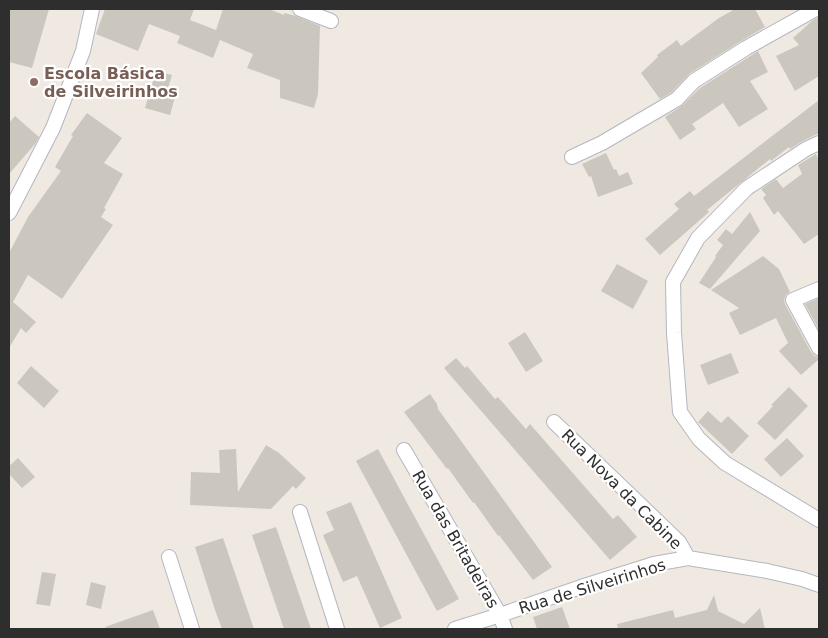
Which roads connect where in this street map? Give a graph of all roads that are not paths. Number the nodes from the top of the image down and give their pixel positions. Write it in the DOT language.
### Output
graph roads {
  1 [pos="92,9"];
  2 [pos="300,9"];
  3 [pos="816,9"];
  4 [pos="331,21"];
  5 [pos="819,143"];
  6 [pos="572,157"];
  7 [pos="9,213"];
  8 [pos="819,289"];
  9 [pos="819,348"];
  10 [pos="554,422"];
  11 [pos="404,450"];
  12 [pos="300,512"];
  13 [pos="819,520"];
  14 [pos="169,557"];
  15 [pos="688,558"];
  16 [pos="819,585"];
  17 [pos="500,615"];
  18 [pos="192,629"];
  19 [pos="337,629"];
  20 [pos="454,629"];
  21 [pos="505,629"];
  1 -- 7 [label="street"];
  2 -- 4 [label="street"];
  3 -- 6 [label="street"];
  5 -- 13 [label="street"];
  8 -- 9 [label="street"];
  10 -- 15 [label="street, Rua Nova da Cabine"];
  11 -- 17 [label="street, Rua das Britadeiras"];
  12 -- 19 [label="street"];
  14 -- 18 [label="street"];
  15 -- 16 [label="street, Rua de Silveirinhos"];
  15 -- 17 [label="street, Rua de Silveirinhos"];
  17 -- 20 [label="street, Rua de Silveirinhos"];
  17 -- 21 [label="street, Rua das Britadeiras"];
}
